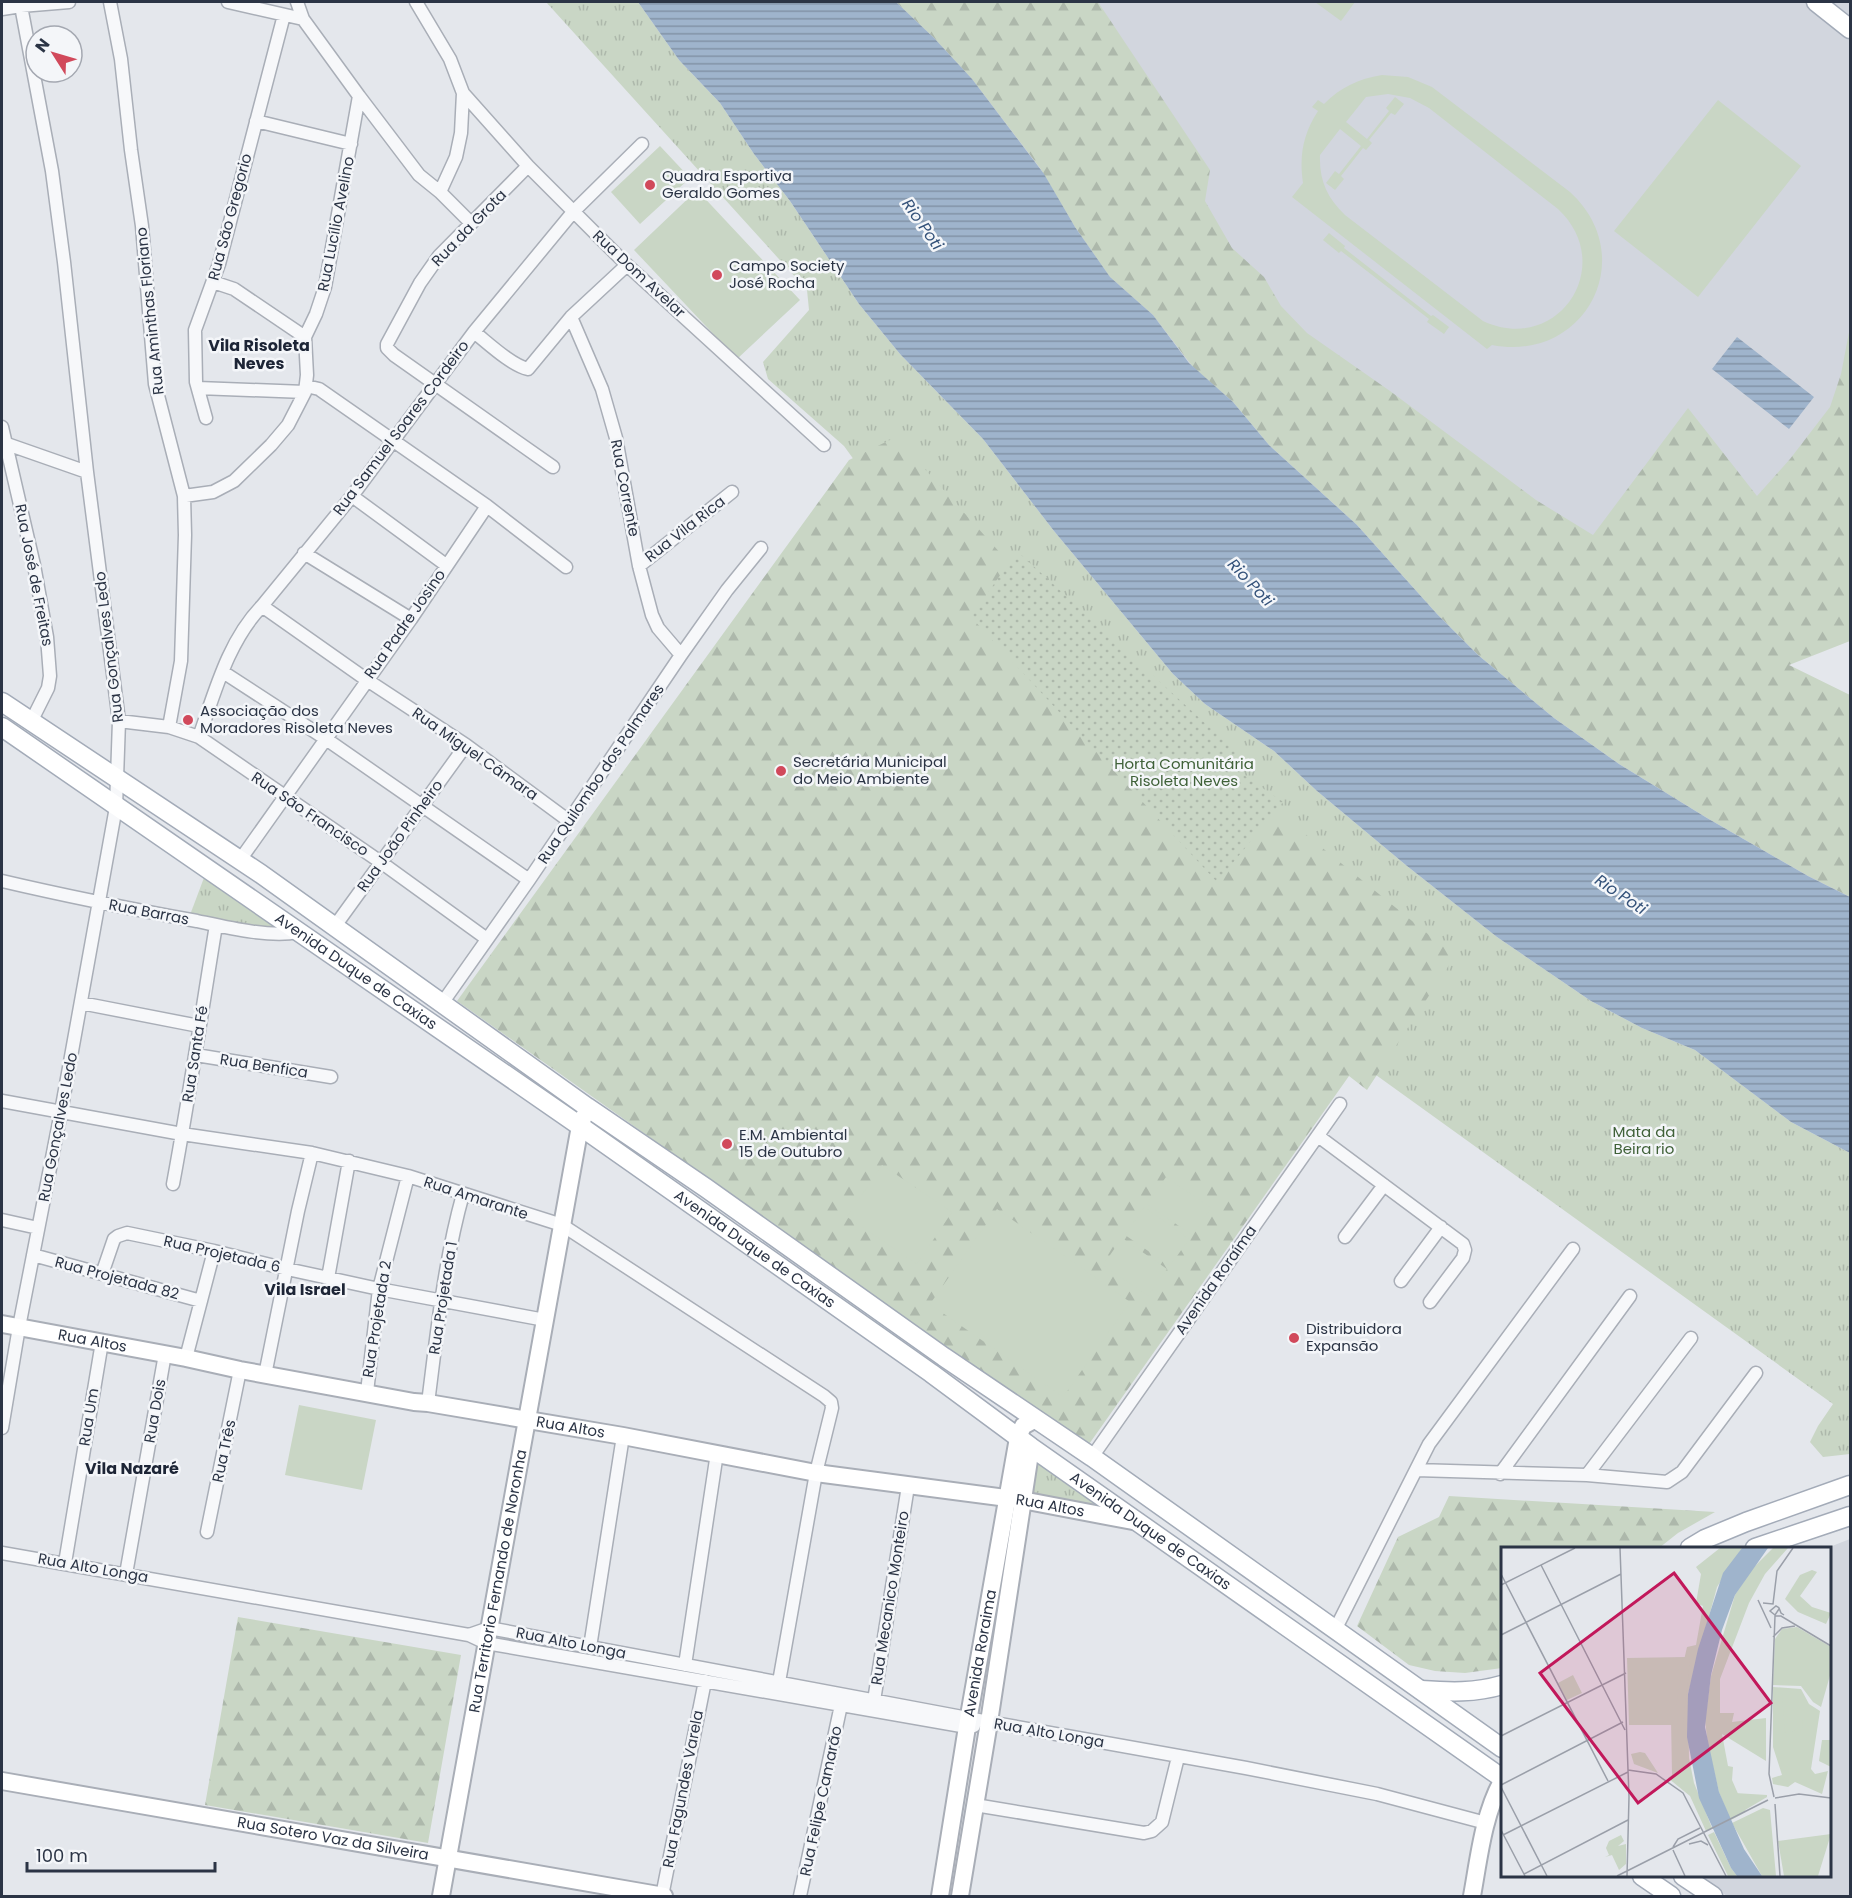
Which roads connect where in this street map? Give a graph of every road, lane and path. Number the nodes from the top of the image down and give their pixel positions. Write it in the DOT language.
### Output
graph roads {
  1 [pos="69,2"];
  2 [pos="110,2"];
  3 [pos="228,2"];
  4 [pos="297,2"];
  5 [pos="416,2"];
  6 [pos="1816,2"];
  7 [pos="21,6"];
  8 [pos="2,9"];
  9 [pos="284,15"];
  10 [pos="303,19"];
  11 [pos="1851,29"];
  12 [pos="463,93"];
  13 [pos="359,96"];
  14 [pos="256,121"];
  15 [pos="351,144"];
  16 [pos="642,144"];
  17 [pos="528,166"];
  18 [pos="440,192"];
  19 [pos="573,212"];
  20 [pos="471,223"];
  21 [pos="627,265"];
  22 [pos="213,282"];
  23 [pos="571,317"];
  24 [pos="474,332"];
  25 [pos="305,337"];
  26 [pos="435,385"];
  27 [pos="198,388"];
  28 [pos="306,389"];
  29 [pos="206,418"];
  30 [pos="2,427"];
  31 [pos="393,441"];
  32 [pos="7,444"];
  33 [pos="824,445"];
  34 [pos="553,467"];
  35 [pos="87,471"];
  36 [pos="732,492"];
  37 [pos="183,496"];
  38 [pos="352,496"];
  39 [pos="487,506"];
  40 [pos="761,548"];
  41 [pos="304,553"];
  42 [pos="446,565"];
  43 [pos="639,566"];
  44 [pos="567,567"];
  45 [pos="262,606"];
  46 [pos="411,619"];
  47 [pos="681,655"];
  48 [pos="223,672"];
  49 [pos="367,680"];
  50 [pos="2,702"];
  51 [pos="119,721"];
  52 [pos="31,722"];
  53 [pos="2,727"];
  54 [pos="169,727"];
  55 [pos="199,737"];
  56 [pos="326,738"];
  57 [pos="466,745"];
  58 [pos="118,780"];
  59 [pos="285,797"];
  60 [pos="422,806"];
  61 [pos="116,807"];
  62 [pos="569,821"];
  63 [pos="240,860"];
  64 [pos="382,862"];
  65 [pos="529,880"];
  66 [pos="2,881"];
  67 [pos="99,903"];
  68 [pos="216,925"];
  69 [pos="335,926"];
  70 [pos="297,932"];
  71 [pos="487,939"];
  72 [pos="442,1002"];
  73 [pos="81,1004"];
  74 [pos="200,1026"];
  75 [pos="196,1055"];
  76 [pos="331,1077"];
  77 [pos="2,1101"];
  78 [pos="1340,1104"];
  79 [pos="587,1107"];
  80 [pos="61,1113"];
  81 [pos="580,1126"];
  82 [pos="182,1134"];
  83 [pos="1318,1136"];
  84 [pos="312,1153"];
  85 [pos="349,1161"];
  86 [pos="408,1176"];
  87 [pos="173,1184"];
  88 [pos="1384,1185"];
  89 [pos="463,1194"];
  90 [pos="2,1220"];
  91 [pos="562,1225"];
  92 [pos="1441,1227"];
  93 [pos="38,1228"];
  94 [pos="1346,1237"];
  95 [pos="1573,1249"];
  96 [pos="214,1251"];
  97 [pos="33,1255"];
  98 [pos="287,1269"];
  99 [pos="102,1274"];
  100 [pos="328,1278"];
  101 [pos="1401,1281"];
  102 [pos="379,1289"];
  103 [pos="1630,1296"];
  104 [pos="201,1301"];
  105 [pos="441,1302"];
  106 [pos="1430,1302"];
  107 [pos="545,1320"];
  108 [pos="2,1324"];
  109 [pos="19,1327"];
  110 [pos="1691,1338"];
  111 [pos="102,1342"];
  112 [pos="165,1354"];
  113 [pos="186,1358"];
  114 [pos="240,1371"];
  115 [pos="1756,1373"];
  116 [pos="265,1375"];
  117 [pos="367,1392"];
  118 [pos="428,1403"];
  119 [pos="527,1419"];
  120 [pos="1036,1419"];
  121 [pos="2,1428"];
  122 [pos="623,1436"];
  123 [pos="1024,1442"];
  124 [pos="717,1453"];
  125 [pos="1092,1457"];
  126 [pos="1416,1470"];
  127 [pos="816,1473"];
  128 [pos="1500,1474"];
  129 [pos="1587,1475"];
  130 [pos="1851,1485"];
  131 [pos="908,1486"];
  132 [pos="1015,1500"];
  133 [pos="1851,1516"];
  134 [pos="1141,1523"];
  135 [pos="207,1532"];
  136 [pos="1692,1547"];
  137 [pos="1758,1547"];
  138 [pos="2,1553"];
  139 [pos="65,1563"];
  140 [pos="126,1574"];
  141 [pos="1335,1630"];
  142 [pos="488,1636"];
  143 [pos="590,1647"];
  144 [pos="685,1665"];
  145 [pos="705,1682"];
  146 [pos="779,1682"];
  147 [pos="1501,1685"];
  148 [pos="1420,1690"];
  149 [pos="841,1705"];
  150 [pos="873,1706"];
  151 [pos="989,1722"];
  152 [pos="968,1723"];
  153 [pos="1500,1742"];
  154 [pos="1178,1756"];
  155 [pos="1498,1775"];
  156 [pos="2,1781"];
  157 [pos="975,1805"];
  158 [pos="1486,1823"];
  159 [pos="447,1859"];
  160 [pos="1645,1877"];
  161 [pos="1686,1877"];
  162 [pos="441,1896"];
  163 [pos="663,1896"];
  164 [pos="800,1896"];
  165 [pos="940,1896"];
  166 [pos="960,1896"];
  167 [pos="1472,1896"];
  168 [pos="1671,1896"];
  169 [pos="1713,1896"];
  1 -- 7 [label="street"];
  2 -- 37 [label="street, Rua Aminthas Floriano"];
  3 -- 9 [label="street"];
  4 -- 10 [label="street"];
  5 -- 12 [label="street, Rua Dom Avelar"];
  6 -- 11 [label="main road"];
  7 -- 8 [label="street"];
  7 -- 35 [label="street, Rua Gonçalves Ledo"];
  9 -- 10 [label="street"];
  9 -- 14 [label="street, Rua São Gregorio"];
  10 -- 13 [label="street"];
  12 -- 17 [label="street, Rua Dom Avelar"];
  12 -- 18 [label="street, Rua Dom Avelar"];
  13 -- 15 [label="street, Rua Lucílio Avelino"];
  13 -- 18 [label="street"];
  14 -- 15 [label="street"];
  14 -- 22 [label="street, Rua São Gregorio"];
  15 -- 25 [label="street, Rua Lucílio Avelino"];
  16 -- 19 [label="street, Rua Samuel Soares Cordeiro"];
  17 -- 19 [label="street, Rua Dom Avelar"];
  17 -- 20 [label="street, Rua da Grota"];
  18 -- 20 [label="street"];
  19 -- 21 [label="street, Rua Dom Avelar"];
  19 -- 24 [label="street, Rua Samuel Soares Cordeiro"];
  20 -- 26 [label="street, Rua da Grota"];
  21 -- 23 [label="street"];
  21 -- 33 [label="street, Rua Dom Avelar"];
  22 -- 25 [label="street"];
  22 -- 27 [label="street, Rua São Gregorio"];
  23 -- 24 [label="street"];
  23 -- 43 [label="street, Rua Corrente"];
  24 -- 26 [label="street, Rua Samuel Soares Cordeiro"];
  25 -- 28 [label="street, Rua Lucílio Avelino"];
  26 -- 31 [label="street, Rua Samuel Soares Cordeiro"];
  26 -- 34 [label="street"];
  27 -- 28 [label="street"];
  27 -- 29 [label="street, Rua São Gregorio"];
  28 -- 31 [label="street"];
  28 -- 37 [label="street"];
  30 -- 32 [label="street, Rua José de Freitas"];
  31 -- 38 [label="street, Rua Samuel Soares Cordeiro"];
  31 -- 39 [label="street"];
  32 -- 35 [label="street"];
  32 -- 52 [label="street, Rua José de Freitas"];
  35 -- 51 [label="street, Rua Gonçalves Ledo"];
  36 -- 43 [label="street, Rua Vila Rica"];
  37 -- 54 [label="street, Rua Aminthas Floriano"];
  38 -- 41 [label="street, Rua Samuel Soares Cordeiro"];
  38 -- 42 [label="street"];
  39 -- 42 [label="street, Rua Padre Josino"];
  39 -- 44 [label="street"];
  40 -- 47 [label="street, Rua Quilombo dos Palmares"];
  41 -- 45 [label="street, Rua Samuel Soares Cordeiro"];
  41 -- 46 [label="street"];
  42 -- 46 [label="street, Rua Padre Josino"];
  43 -- 47 [label="street, Rua Corrente"];
  45 -- 48 [label="street, Rua Samuel Soares Cordeiro"];
  45 -- 49 [label="street, Rua Miguel Câmara"];
  46 -- 49 [label="street, Rua Padre Josino"];
  47 -- 62 [label="street, Rua Quilombo dos Palmares"];
  48 -- 55 [label="street, Rua Samuel Soares Cordeiro"];
  48 -- 56 [label="street"];
  49 -- 56 [label="street, Rua Padre Josino"];
  49 -- 57 [label="street, Rua Miguel Câmara"];
  50 -- 52 [label="main road, Avenida Duque de Caxias"];
  51 -- 54 [label="street, Rua São Francisco"];
  51 -- 58 [label="street, Rua Gonçalves Ledo"];
  52 -- 58 [label="main road, Avenida Duque de Caxias"];
  53 -- 61 [label="main road, Avenida Duque de Caxias"];
  54 -- 55 [label="street, Rua São Francisco"];
  55 -- 59 [label="street, Rua São Francisco"];
  56 -- 59 [label="street, Rua Padre Josino"];
  56 -- 60 [label="street"];
  57 -- 60 [label="street, Rua João Pinheiro"];
  57 -- 62 [label="street, Rua Miguel Câmara"];
  58 -- 61 [label="street, Rua Gonçalves Ledo"];
  58 -- 63 [label="main road, Avenida Duque de Caxias"];
  59 -- 63 [label="street, Rua Padre Josino"];
  59 -- 64 [label="street, Rua São Francisco"];
  60 -- 64 [label="street, Rua João Pinheiro"];
  60 -- 65 [label="street"];
  61 -- 67 [label="street, Rua Gonçalves Ledo"];
  61 -- 70 [label="main road, Avenida Duque de Caxias"];
  62 -- 65 [label="street, Rua Quilombo dos Palmares"];
  63 -- 69 [label="main road, Avenida Duque de Caxias"];
  64 -- 69 [label="street, Rua João Pinheiro"];
  64 -- 71 [label="street, Rua São Francisco"];
  65 -- 71 [label="street, Rua Quilombo dos Palmares"];
  66 -- 67 [label="street, Rua Barras"];
  67 -- 68 [label="street, Rua Barras"];
  67 -- 73 [label="street, Rua Gonçalves Ledo"];
  68 -- 70 [label="street, Rua Barras"];
  68 -- 74 [label="street, Rua Santa Fé"];
  69 -- 72 [label="main road, Avenida Duque de Caxias"];
  70 -- 81 [label="main road, Avenida Duque de Caxias"];
  71 -- 72 [label="street, Rua Quilombo dos Palmares"];
  72 -- 79 [label="main road, Avenida Duque de Caxias"];
  73 -- 74 [label="street"];
  73 -- 80 [label="street, Rua Gonçalves Ledo"];
  74 -- 75 [label="street, Rua Santa Fé"];
  75 -- 76 [label="street, Rua Benfica"];
  75 -- 82 [label="street, Rua Santa Fé"];
  77 -- 80 [label="street, Rua Amarante"];
  78 -- 83 [label="street, Avenida Roraíma"];
  79 -- 81 [label="street, Rua Territorio Fernando de Noronha"];
  79 -- 120 [label="main road, Avenida Duque de Caxias"];
  80 -- 82 [label="street, Rua Amarante"];
  80 -- 93 [label="street, Rua Gonçalves Ledo"];
  81 -- 91 [label="street, Rua Territorio Fernando de Noronha"];
  81 -- 123 [label="main road, Avenida Duque de Caxias"];
  82 -- 84 [label="street, Rua Amarante"];
  82 -- 87 [label="street, Rua Santa Fé"];
  83 -- 88 [label="street"];
  83 -- 125 [label="street, Avenida Roraíma"];
  84 -- 85 [label="street, Rua Amarante"];
  84 -- 98 [label="street"];
  85 -- 86 [label="street, Rua Amarante"];
  85 -- 100 [label="street"];
  86 -- 89 [label="street, Rua Amarante"];
  86 -- 102 [label="street, Rua Projetada 2"];
  88 -- 92 [label="street"];
  88 -- 94 [label="street"];
  89 -- 91 [label="street, Rua Amarante"];
  89 -- 105 [label="street, Rua Projetada 1"];
  90 -- 93 [label="street"];
  91 -- 107 [label="street, Rua Territorio Fernando de Noronha"];
  91 -- 127 [label="street, Rua Amarante"];
  92 -- 101 [label="street"];
  92 -- 106 [label="street"];
  93 -- 97 [label="street, Rua Gonçalves Ledo"];
  95 -- 126 [label="street"];
  96 -- 98 [label="street, Rua Projetada 6"];
  96 -- 99 [label="street, Rua Projetada 6"];
  96 -- 104 [label="street"];
  97 -- 99 [label="street, Rua Projetada 82"];
  97 -- 109 [label="street, Rua Gonçalves Ledo"];
  98 -- 100 [label="street, Rua Projetada 6"];
  98 -- 116 [label="street"];
  99 -- 104 [label="street, Rua Projetada 82"];
  100 -- 102 [label="street, Rua Projetada 6"];
  102 -- 105 [label="street, Rua Projetada 6"];
  102 -- 117 [label="street, Rua Projetada 2"];
  103 -- 128 [label="street"];
  104 -- 113 [label="street"];
  105 -- 107 [label="street, Rua Projetada 6"];
  105 -- 118 [label="street, Rua Projetada 1"];
  107 -- 119 [label="street, Rua Territorio Fernando de Noronha"];
  108 -- 109 [label="street, Rua Altos"];
  109 -- 111 [label="street, Rua Altos"];
  109 -- 121 [label="street, Rua Gonçalves Ledo"];
  110 -- 129 [label="street"];
  111 -- 112 [label="street, Rua Altos"];
  111 -- 139 [label="street, Rua Um"];
  112 -- 113 [label="street, Rua Altos"];
  112 -- 140 [label="street, Rua Dois"];
  113 -- 114 [label="street, Rua Altos"];
  114 -- 116 [label="street, Rua Altos"];
  114 -- 135 [label="street, Rua Três"];
  115 -- 129 [label="street"];
  116 -- 117 [label="street, Rua Altos"];
  117 -- 118 [label="street, Rua Altos"];
  118 -- 119 [label="street, Rua Altos"];
  119 -- 122 [label="street, Rua Altos"];
  119 -- 142 [label="street, Rua Territorio Fernando de Noronha"];
  120 -- 123 [label="street"];
  120 -- 125 [label="main road, Avenida Duque de Caxias"];
  122 -- 124 [label="street, Rua Altos"];
  122 -- 143 [label="street"];
  123 -- 132 [label="street, Avenida Roraima"];
  123 -- 134 [label="main road, Avenida Duque de Caxias"];
  124 -- 127 [label="street, Rua Altos"];
  124 -- 144 [label="street"];
  125 -- 141 [label="main road, Avenida Duque de Caxias"];
  126 -- 128 [label="street"];
  126 -- 141 [label="street"];
  127 -- 131 [label="street, Rua Altos"];
  127 -- 146 [label="street"];
  128 -- 129 [label="street"];
  130 -- 136 [label="main road"];
  131 -- 132 [label="street, Rua Altos"];
  131 -- 150 [label="street, Rua Mecanico Monteiro"];
  132 -- 134 [label="street, Rua Altos"];
  132 -- 151 [label="street, Avenida Roraima"];
  132 -- 152 [label="street, Avenida Roraima"];
  133 -- 137 [label="main road"];
  134 -- 155 [label="main road, Avenida Duque de Caxias"];
  138 -- 139 [label="street, Rua Alto Longa"];
  139 -- 140 [label="street, Rua Alto Longa"];
  140 -- 142 [label="street, Rua Alto Longa"];
  141 -- 148 [label="main road, Avenida Duque de Caxias"];
  142 -- 143 [label="street, Rua Alto Longa"];
  142 -- 145 [label="street, Rua Alto Longa"];
  142 -- 159 [label="street, Rua Territorio Fernando de Noronha"];
  143 -- 144 [label="street, Rua Alto Longa"];
  144 -- 146 [label="street, Rua Alto Longa"];
  145 -- 149 [label="street, Rua Alto Longa"];
  145 -- 163 [label="street, Rua Fagundes Varela"];
  146 -- 150 [label="street, Rua Alto Longa"];
  147 -- 148 [label="main road"];
  148 -- 153 [label="main road, Avenida Duque de Caxias"];
  149 -- 150 [label="street, Rua Alto Longa"];
  149 -- 164 [label="street, Rua Felipe Camarão"];
  150 -- 152 [label="street, Rua Alto Longa"];
  151 -- 152 [label="street"];
  151 -- 154 [label="street, Rua Alto Longa"];
  151 -- 157 [label="street, Avenida Roraima"];
  152 -- 165 [label="street, Avenida Roraima"];
  153 -- 155 [label="main road"];
  154 -- 157 [label="street"];
  154 -- 158 [label="street, Rua Alto Longa"];
  155 -- 158 [label="street"];
  156 -- 159 [label="street, Rua Sotero Vaz da Silveira"];
  157 -- 166 [label="street, Avenida Roraima"];
  158 -- 167 [label="street"];
  159 -- 162 [label="street, Rua Territorio Fernando de Noronha"];
  159 -- 163 [label="street, Rua Sotero Vaz da Silveira"];
  160 -- 168 [label="main road"];
  161 -- 169 [label="main road"];
}
